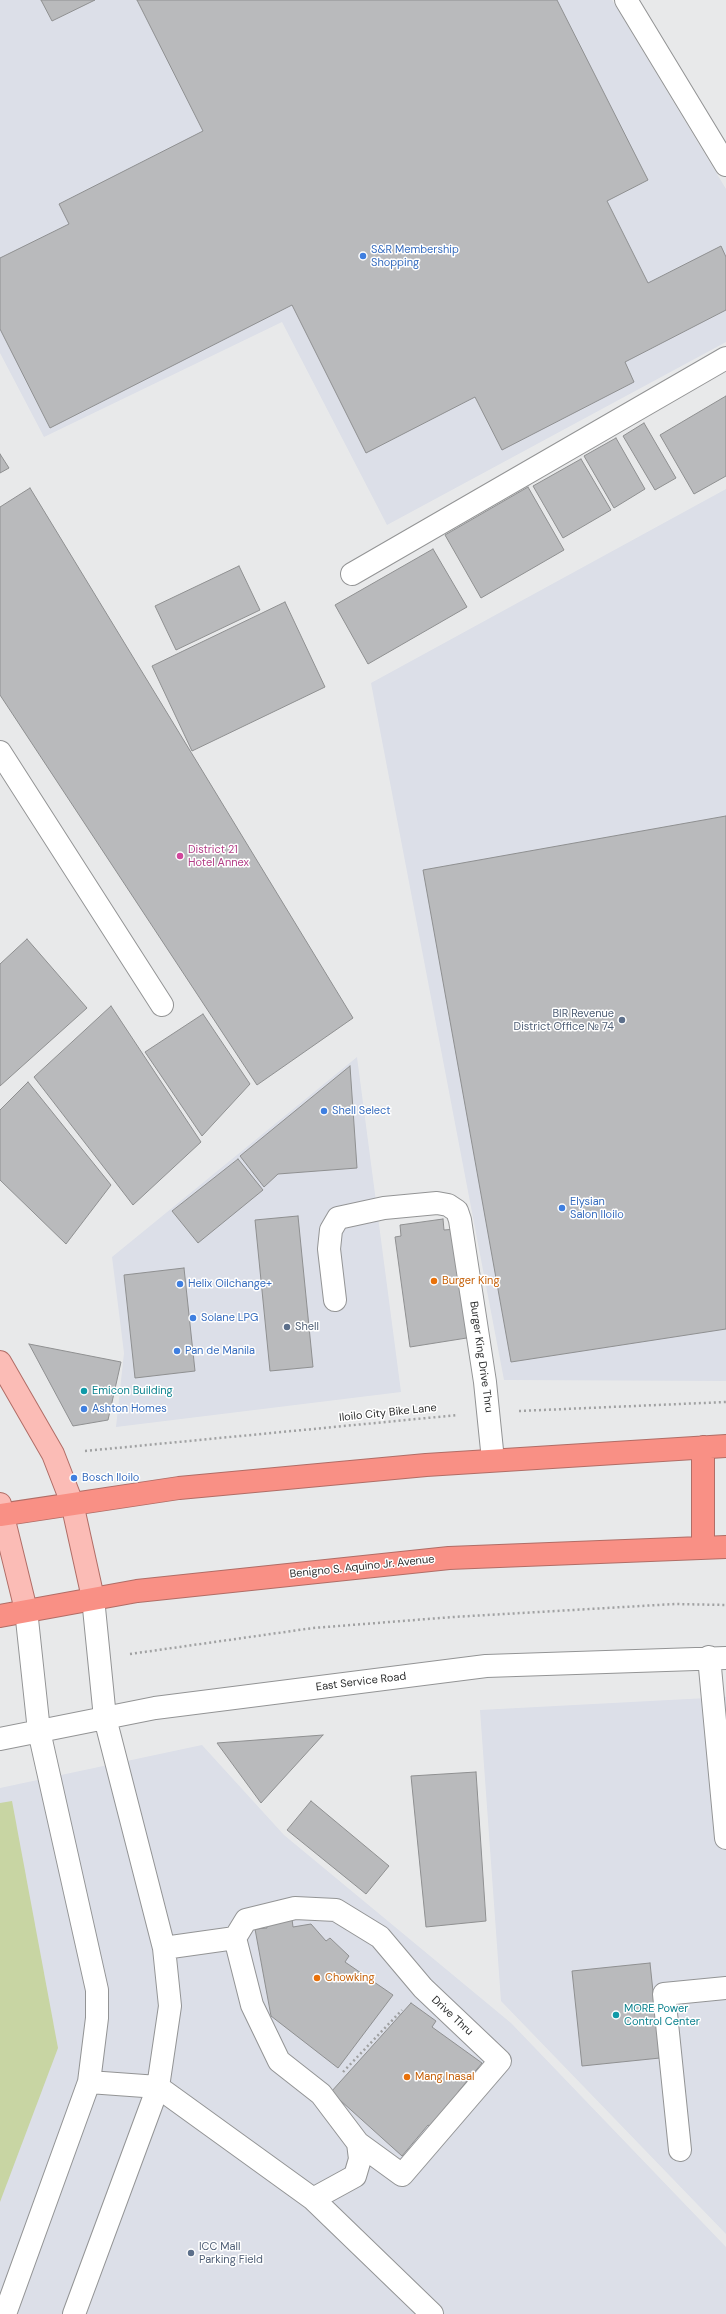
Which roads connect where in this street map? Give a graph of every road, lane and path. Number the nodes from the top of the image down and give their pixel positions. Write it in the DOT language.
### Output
graph roads {
  1 [pos="626,0"];
  2 [pos="726,165"];
  3 [pos="726,358"];
  4 [pos="352,574"];
  5 [pos="0,752"];
  6 [pos="162,1005"];
  7 [pos="335,1300"];
  8 [pos="0,1362"];
  9 [pos="726,1402"];
  10 [pos="488,1412"];
  11 [pos="726,1446"];
  12 [pos="703,1447"];
  13 [pos="53,1454"];
  14 [pos="493,1460"];
  15 [pos="72,1503"];
  16 [pos="1,1511"];
  17 [pos="726,1547"];
  18 [pos="703,1548"];
  19 [pos="93,1598"];
  20 [pos="726,1605"];
  21 [pos="26,1610"];
  22 [pos="0,1616"];
  23 [pos="718,1658"];
  24 [pos="100,1659"];
  25 [pos="105,1718"];
  26 [pos="39,1731"];
  27 [pos="0,1740"];
  28 [pos="726,1838"];
  29 [pos="235,1938"];
  30 [pos="164,1948"];
  31 [pos="423,1988"];
  32 [pos="726,1988"];
  33 [pos="89,2082"];
  34 [pos="158,2087"];
  35 [pos="321,2094"];
  36 [pos="358,2143"];
  37 [pos="680,2150"];
  38 [pos="313,2199"];
  39 [pos="5,2314"];
  40 [pos="74,2314"];
  41 [pos="432,2314"];
  1 -- 2 [label="street"];
  3 -- 4 [label="street"];
  5 -- 6 [label="street"];
  7 -- 10 [label="street, Burger King Drive Thru"];
  8 -- 13 [label="main road"];
  9 -- 10 [label="path, Iloilo City Bike Lane"];
  10 -- 13 [label="path, Iloilo City Bike Lane"];
  10 -- 14 [label="street, Burger King Drive Thru"];
  11 -- 12 [label="highway"];
  12 -- 14 [label="highway"];
  12 -- 18 [label="highway"];
  13 -- 15 [label="main road"];
  14 -- 15 [label="highway"];
  15 -- 16 [label="highway"];
  15 -- 19 [label="main road"];
  16 -- 21 [label="main road"];
  17 -- 18 [label="highway, Benigno S. Aquino Jr. Avenue"];
  18 -- 19 [label="highway, Benigno S. Aquino Jr. Avenue"];
  19 -- 21 [label="highway, Benigno S. Aquino Jr. Avenue"];
  19 -- 24 [label="street"];
  20 -- 24 [label="path"];
  21 -- 22 [label="highway, Benigno S. Aquino Jr. Avenue"];
  21 -- 26 [label="street"];
  23 -- 25 [label="street, East Service Road"];
  23 -- 28 [label="street"];
  24 -- 25 [label="street"];
  25 -- 26 [label="street, East Service Road"];
  25 -- 30 [label="street"];
  26 -- 27 [label="street, East Service Road"];
  26 -- 33 [label="street"];
  29 -- 30 [label="street"];
  29 -- 31 [label="street, Drive Thru"];
  29 -- 35 [label="street"];
  30 -- 34 [label="street"];
  31 -- 35 [label="path"];
  31 -- 36 [label="street, Drive Thru"];
  32 -- 37 [label="street"];
  33 -- 34 [label="street"];
  33 -- 39 [label="street"];
  34 -- 38 [label="street"];
  34 -- 40 [label="street"];
  35 -- 36 [label="street"];
  36 -- 38 [label="street"];
  38 -- 41 [label="street"];
}
